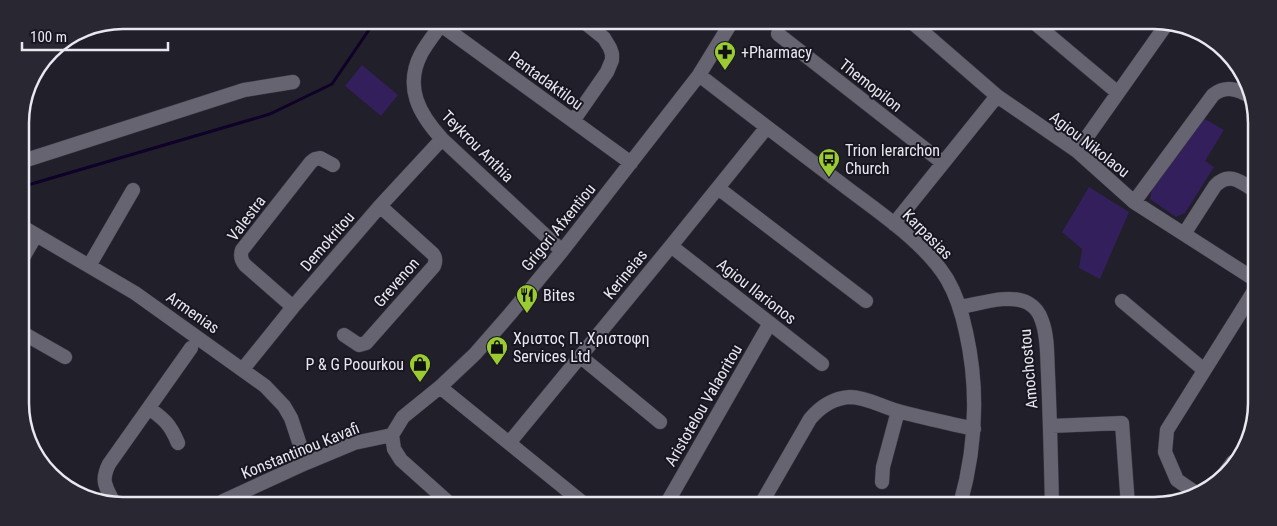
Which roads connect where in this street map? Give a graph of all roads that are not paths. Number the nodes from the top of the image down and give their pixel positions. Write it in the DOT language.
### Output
graph roads {
  1 [pos="439,29"];
  2 [pos="449,29"];
  3 [pos="593,29"];
  4 [pos="727,29"];
  5 [pos="920,29"];
  6 [pos="1043,29"];
  7 [pos="1163,29"];
  8 [pos="778,34"];
  9 [pos="699,75"];
  10 [pos="293,82"];
  11 [pos="1243,92"];
  12 [pos="1118,94"];
  13 [pos="997,96"];
  14 [pos="574,121"];
  15 [pos="767,127"];
  16 [pos="442,139"];
  17 [pos="1077,151"];
  18 [pos="29,159"];
  19 [pos="631,163"];
  20 [pos="943,163"];
  21 [pos="333,165"];
  22 [pos="1248,186"];
  23 [pos="718,188"];
  24 [pos="133,190"];
  25 [pos="1134,202"];
  26 [pos="380,206"];
  27 [pos="894,224"];
  28 [pos="29,231"];
  29 [pos="1184,234"];
  30 [pos="36,235"];
  31 [pos="671,246"];
  32 [pos="29,247"];
  33 [pos="562,251"];
  34 [pos="89,266"];
  35 [pos="1248,275"];
  36 [pos="1248,300"];
  37 [pos="866,301"];
  38 [pos="1122,301"];
  39 [pos="293,307"];
  40 [pos="960,307"];
  41 [pos="770,324"];
  42 [pos="344,335"];
  43 [pos="29,337"];
  44 [pos="191,348"];
  45 [pos="65,357"];
  46 [pos="581,357"];
  47 [pos="822,364"];
  48 [pos="243,369"];
  49 [pos="1204,370"];
  50 [pos="440,388"];
  51 [pos="149,408"];
  52 [pos="898,411"];
  53 [pos="660,422"];
  54 [pos="1051,426"];
  55 [pos="974,429"];
  56 [pos="392,435"];
  57 [pos="510,442"];
  58 [pos="178,443"];
  59 [pos="306,463"];
  60 [pos="882,482"];
  61 [pos="1191,490"];
  62 [pos="111,496"];
  63 [pos="232,497"];
  64 [pos="442,497"];
  65 [pos="575,497"];
  66 [pos="670,497"];
  67 [pos="766,497"];
  68 [pos="962,497"];
  69 [pos="1052,497"];
  70 [pos="1127,497"];
  1 -- 16 [label="street, Teykrou Anthia"];
  2 -- 14 [label="street, Pentadaktilou"];
  3 -- 14 [label="street"];
  4 -- 9 [label="street, Grigori Afxentiou"];
  5 -- 13 [label="street, Agiou Nikolaou"];
  6 -- 12 [label="street"];
  7 -- 12 [label="street"];
  8 -- 20 [label="street, Themopilon"];
  9 -- 15 [label="street, Karpasias"];
  9 -- 19 [label="street, Grigori Afxentiou"];
  10 -- 18 [label="street"];
  11 -- 25 [label="street"];
  12 -- 17 [label="street"];
  13 -- 17 [label="street, Agiou Nikolaou"];
  13 -- 20 [label="street"];
  14 -- 19 [label="street, Pentadaktilou"];
  15 -- 23 [label="street, Kerineias"];
  15 -- 27 [label="street, Karpasias"];
  16 -- 26 [label="street, Demokritou"];
  16 -- 33 [label="street, Teykrou Anthia"];
  17 -- 25 [label="street, Agiou Nikolaou"];
  19 -- 33 [label="street, Grigori Afxentiou"];
  20 -- 27 [label="street"];
  21 -- 39 [label="street, Valestra"];
  22 -- 29 [label="street"];
  23 -- 31 [label="street, Kerineias"];
  23 -- 37 [label="street"];
  24 -- 34 [label="street"];
  25 -- 29 [label="street, Agiou Nikolaou"];
  26 -- 39 [label="street, Demokritou"];
  26 -- 42 [label="street, Grevenon"];
  27 -- 40 [label="street, Karpasias"];
  28 -- 30 [label="street, Armenias"];
  29 -- 35 [label="street, Agiou Nikolaou"];
  30 -- 32 [label="street"];
  30 -- 34 [label="street, Armenias"];
  31 -- 41 [label="street, Agiou Ilarionos"];
  31 -- 46 [label="street, Kerineias"];
  33 -- 50 [label="street, Grigori Afxentiou"];
  34 -- 48 [label="street, Armenias"];
  36 -- 49 [label="street"];
  38 -- 49 [label="street"];
  39 -- 48 [label="street, Demokritou"];
  40 -- 54 [label="street, Amochostou"];
  40 -- 55 [label="street, Karpasias"];
  41 -- 47 [label="street, Agiou Ilarionos"];
  41 -- 66 [label="street, Aristotelou Valaoritou"];
  43 -- 45 [label="street"];
  44 -- 51 [label="street"];
  46 -- 53 [label="street"];
  46 -- 57 [label="street, Kerineias"];
  48 -- 59 [label="street, Armenias"];
  49 -- 61 [label="street"];
  50 -- 56 [label="street, Grigori Afxentiou"];
  50 -- 57 [label="street"];
  51 -- 58 [label="street"];
  51 -- 62 [label="street"];
  52 -- 55 [label="street"];
  52 -- 60 [label="street"];
  52 -- 67 [label="street"];
  54 -- 69 [label="street, Amochostou"];
  54 -- 70 [label="street"];
  55 -- 68 [label="street, Karpasias"];
  56 -- 59 [label="street, Konstantinou Kavafi"];
  56 -- 64 [label="street"];
  57 -- 65 [label="street"];
  59 -- 63 [label="street, Konstantinou Kavafi"];
}
